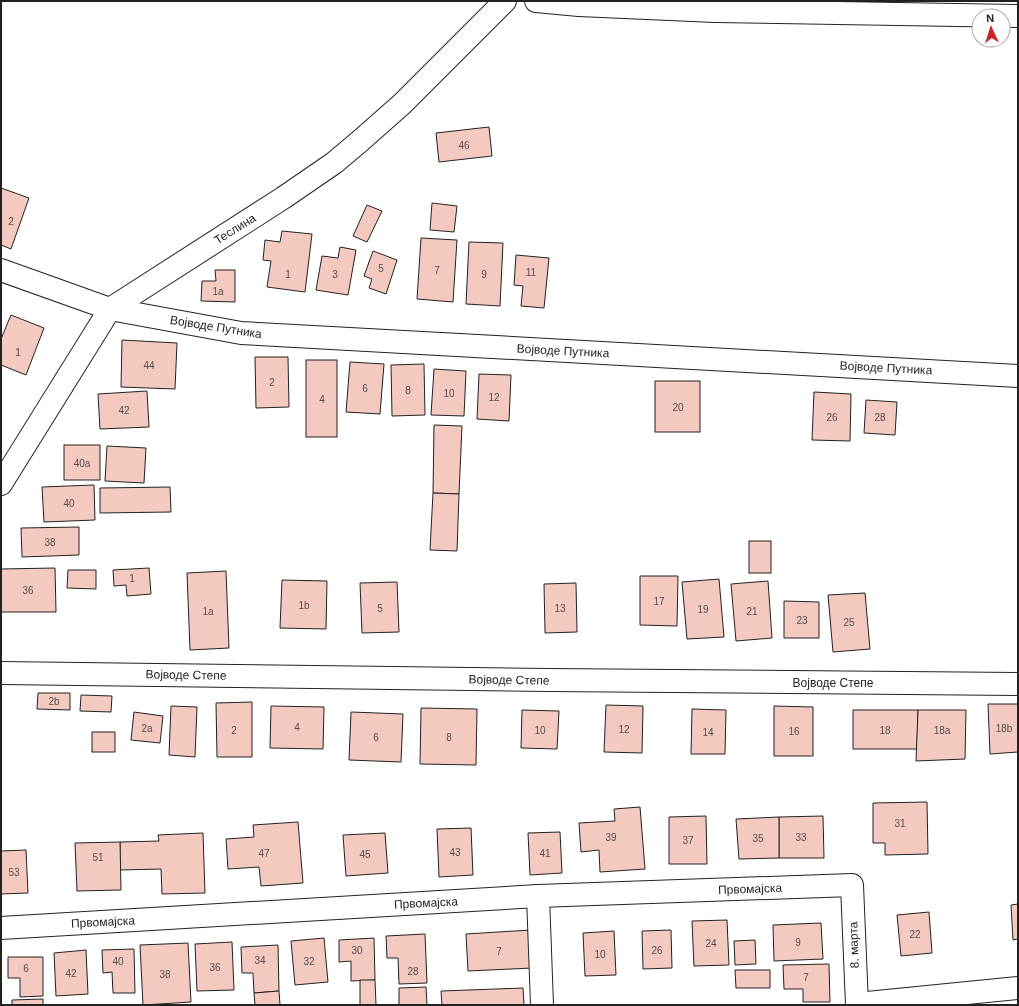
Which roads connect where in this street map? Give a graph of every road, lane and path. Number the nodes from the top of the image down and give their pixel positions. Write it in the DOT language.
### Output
graph roads {
  1 [pos="505,1"];
  2 [pos="543,2"];
  3 [pos="1018,16"];
  4 [pos="1,270"];
  5 [pos="110,309"];
  6 [pos="1018,376"];
  7 [pos="1,484"];
  8 [pos="1,673"];
  9 [pos="1018,684"];
  10 [pos="852,885"];
  11 [pos="538,896"];
  12 [pos="1,928"];
  13 [pos="1018,988"];
  14 [pos="542,1005"];
  15 [pos="857,1005"];
  1 -- 5 [label="main road, Теслина"];
  2 -- 3 [label="main road"];
  4 -- 5 [label="main road, Војводе Путника"];
  5 -- 6 [label="main road, Војводе Путника"];
  5 -- 7 [label="main road, Теслина"];
  8 -- 9 [label="main road, Војводе Степе"];
  10 -- 11 [label="main road, Првомајска"];
  10 -- 15 [label="main road, 8. марта"];
  11 -- 12 [label="main road, Првомајска"];
  11 -- 14 [label="main road"];
  13 -- 15 [label="main road"];
}
